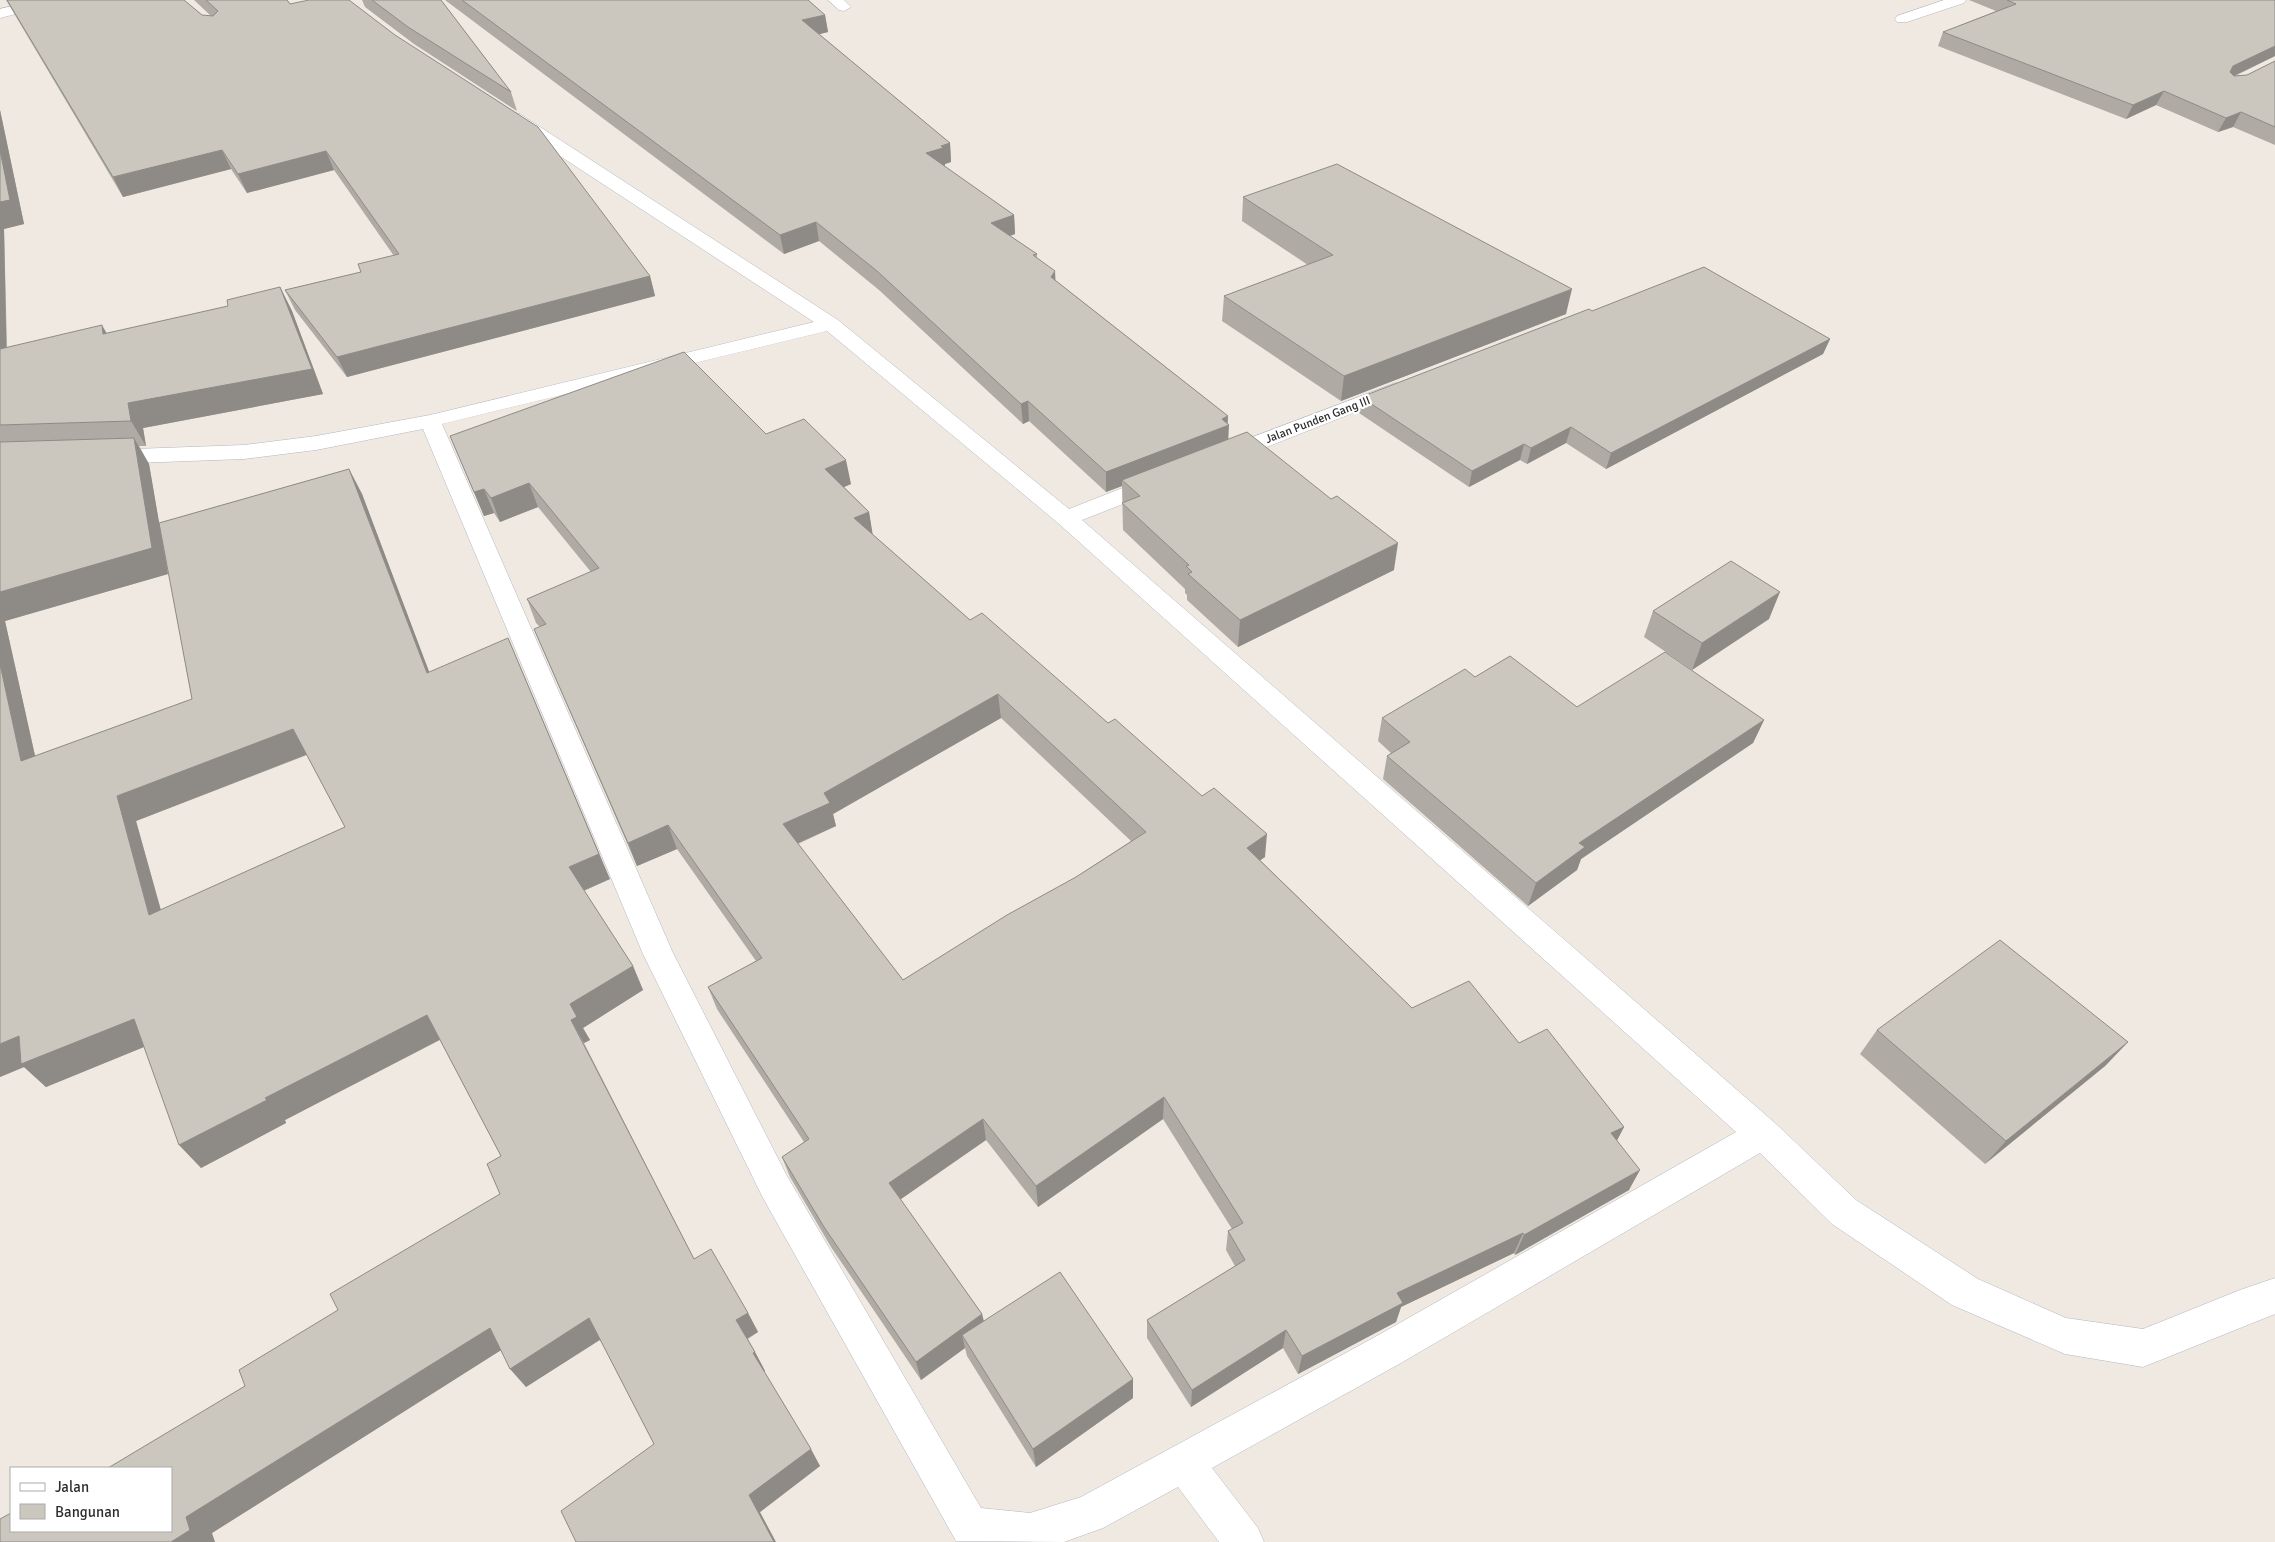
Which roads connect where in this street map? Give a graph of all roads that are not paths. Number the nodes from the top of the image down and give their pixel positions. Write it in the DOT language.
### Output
graph roads {
  1 [pos="54,0"];
  2 [pos="1959,0"];
  3 [pos="0,14"];
  4 [pos="1902,19"];
  5 [pos="491,103"];
  6 [pos="831,324"];
  7 [pos="1411,383"];
  8 [pos="430,421"];
  9 [pos="86,457"];
  10 [pos="1206,463"];
  11 [pos="1178,474"];
  12 [pos="1066,518"];
  13 [pos="1764,1134"];
  14 [pos="2275,1296"];
  15 [pos="1183,1462"];
  16 [pos="1244,1542"];
  1 -- 3 [label="street"];
  2 -- 4 [label="street"];
  5 -- 6 [label="street"];
  6 -- 8 [label="street"];
  6 -- 12 [label="street"];
  7 -- 10 [label="street, Jalan Punden Gang III"];
  8 -- 9 [label="street"];
  8 -- 15 [label="street"];
  11 -- 12 [label="street"];
  12 -- 13 [label="street"];
  13 -- 14 [label="street"];
  13 -- 15 [label="street"];
  15 -- 16 [label="street"];
}
